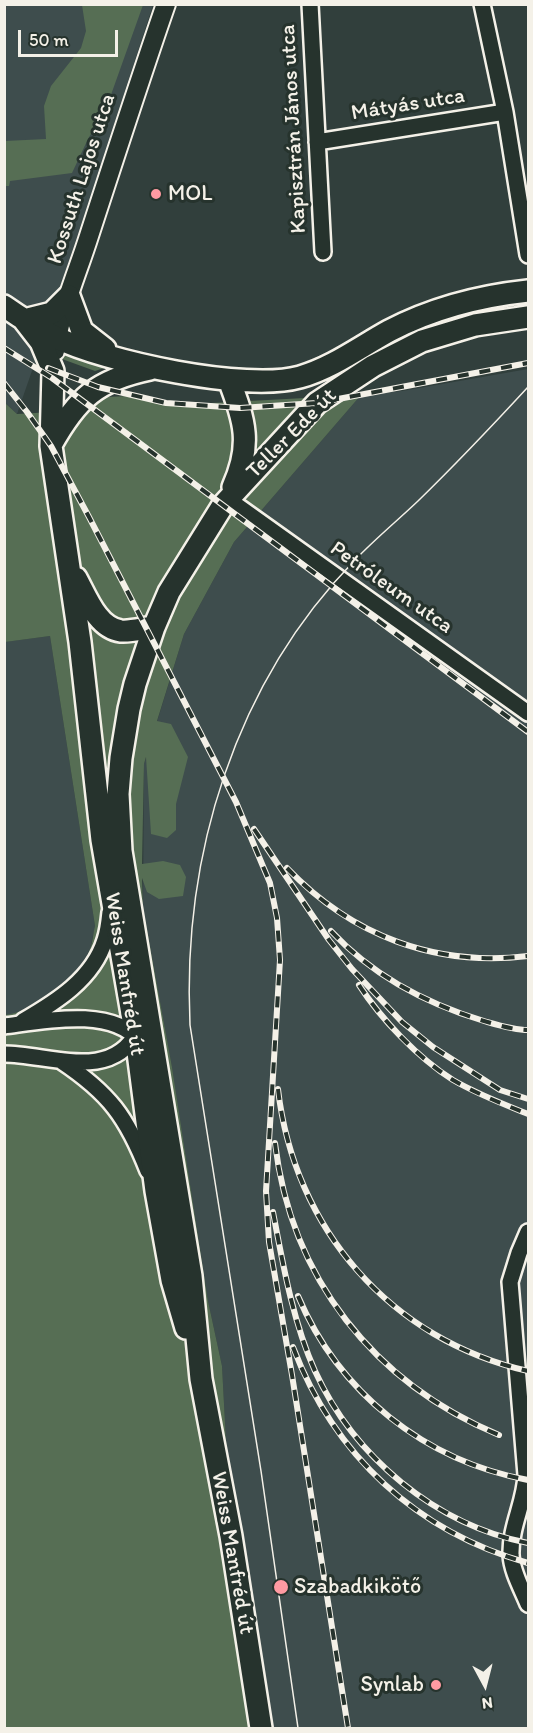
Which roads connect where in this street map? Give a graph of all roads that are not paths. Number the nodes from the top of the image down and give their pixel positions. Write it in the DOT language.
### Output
graph roads {
  1 [pos="166,4"];
  2 [pos="310,4"];
  3 [pos="482,4"];
  4 [pos="505,112"];
  5 [pos="317,142"];
  6 [pos="323,252"];
  7 [pos="528,255"];
  8 [pos="528,291"];
  9 [pos="69,296"];
  10 [pos="4,306"];
  11 [pos="528,317"];
  12 [pos="24,320"];
  13 [pos="57,338"];
  14 [pos="123,360"];
  15 [pos="156,367"];
  16 [pos="53,371"];
  17 [pos="229,380"];
  18 [pos="51,446"];
  19 [pos="228,499"];
  20 [pos="69,564"];
  21 [pos="154,627"];
  22 [pos="528,713"];
  23 [pos="112,904"];
  24 [pos="147,1009"];
  25 [pos="12,1025"];
  26 [pos="136,1036"];
  27 [pos="4,1054"];
  28 [pos="61,1061"];
  29 [pos="158,1069"];
  30 [pos="156,1191"];
  31 [pos="528,1232"];
  32 [pos="201,1379"];
  33 [pos="528,1604"];
  34 [pos="261,1728"];
  1 -- 9 [label="street, Kossuth Lajos utca"];
  2 -- 5 [label="street, Kapisztrán János utca"];
  3 -- 4 [label="street"];
  4 -- 5 [label="street, Mátyás utca"];
  4 -- 7 [label="street"];
  5 -- 6 [label="street, Kapisztrán János utca"];
  8 -- 17 [label="main road, Teller Ede út"];
  9 -- 12 [label="main road"];
  9 -- 13 [label="street, Kossuth Lajos utca"];
  9 -- 14 [label="main road"];
  10 -- 12 [label="main road"];
  11 -- 19 [label="main road, Teller Ede út"];
  12 -- 13 [label="main road"];
  12 -- 16 [label="main road"];
  13 -- 14 [label="main road"];
  13 -- 16 [label="street, Kossuth Lajos utca"];
  14 -- 15 [label="main road, Teller Ede út"];
  15 -- 17 [label="main road, Teller Ede út"];
  15 -- 18 [label="main road"];
  16 -- 18 [label="main road, Weiss Manfréd út"];
  17 -- 19 [label="main road"];
  18 -- 20 [label="main road, Weiss Manfréd út"];
  19 -- 21 [label="main road, Weiss Manfréd út"];
  19 -- 22 [label="street, Petróleum utca"];
  20 -- 21 [label="main road, Weiss Manfréd út"];
  20 -- 23 [label="main road, Weiss Manfréd út"];
  21 -- 24 [label="main road, Weiss Manfréd út"];
  23 -- 25 [label="street"];
  23 -- 26 [label="main road, Weiss Manfréd út"];
  24 -- 26 [label="street"];
  24 -- 29 [label="main road, Weiss Manfréd út"];
  25 -- 26 [label="street"];
  26 -- 28 [label="street"];
  26 -- 29 [label="street"];
  26 -- 30 [label="main road, Weiss Manfréd út"];
  27 -- 28 [label="street"];
  28 -- 30 [label="street"];
  29 -- 32 [label="main road, Weiss Manfréd út"];
  30 -- 32 [label="main road, Weiss Manfréd út"];
  31 -- 33 [label="street"];
  32 -- 34 [label="main road, Weiss Manfréd út"];
}
